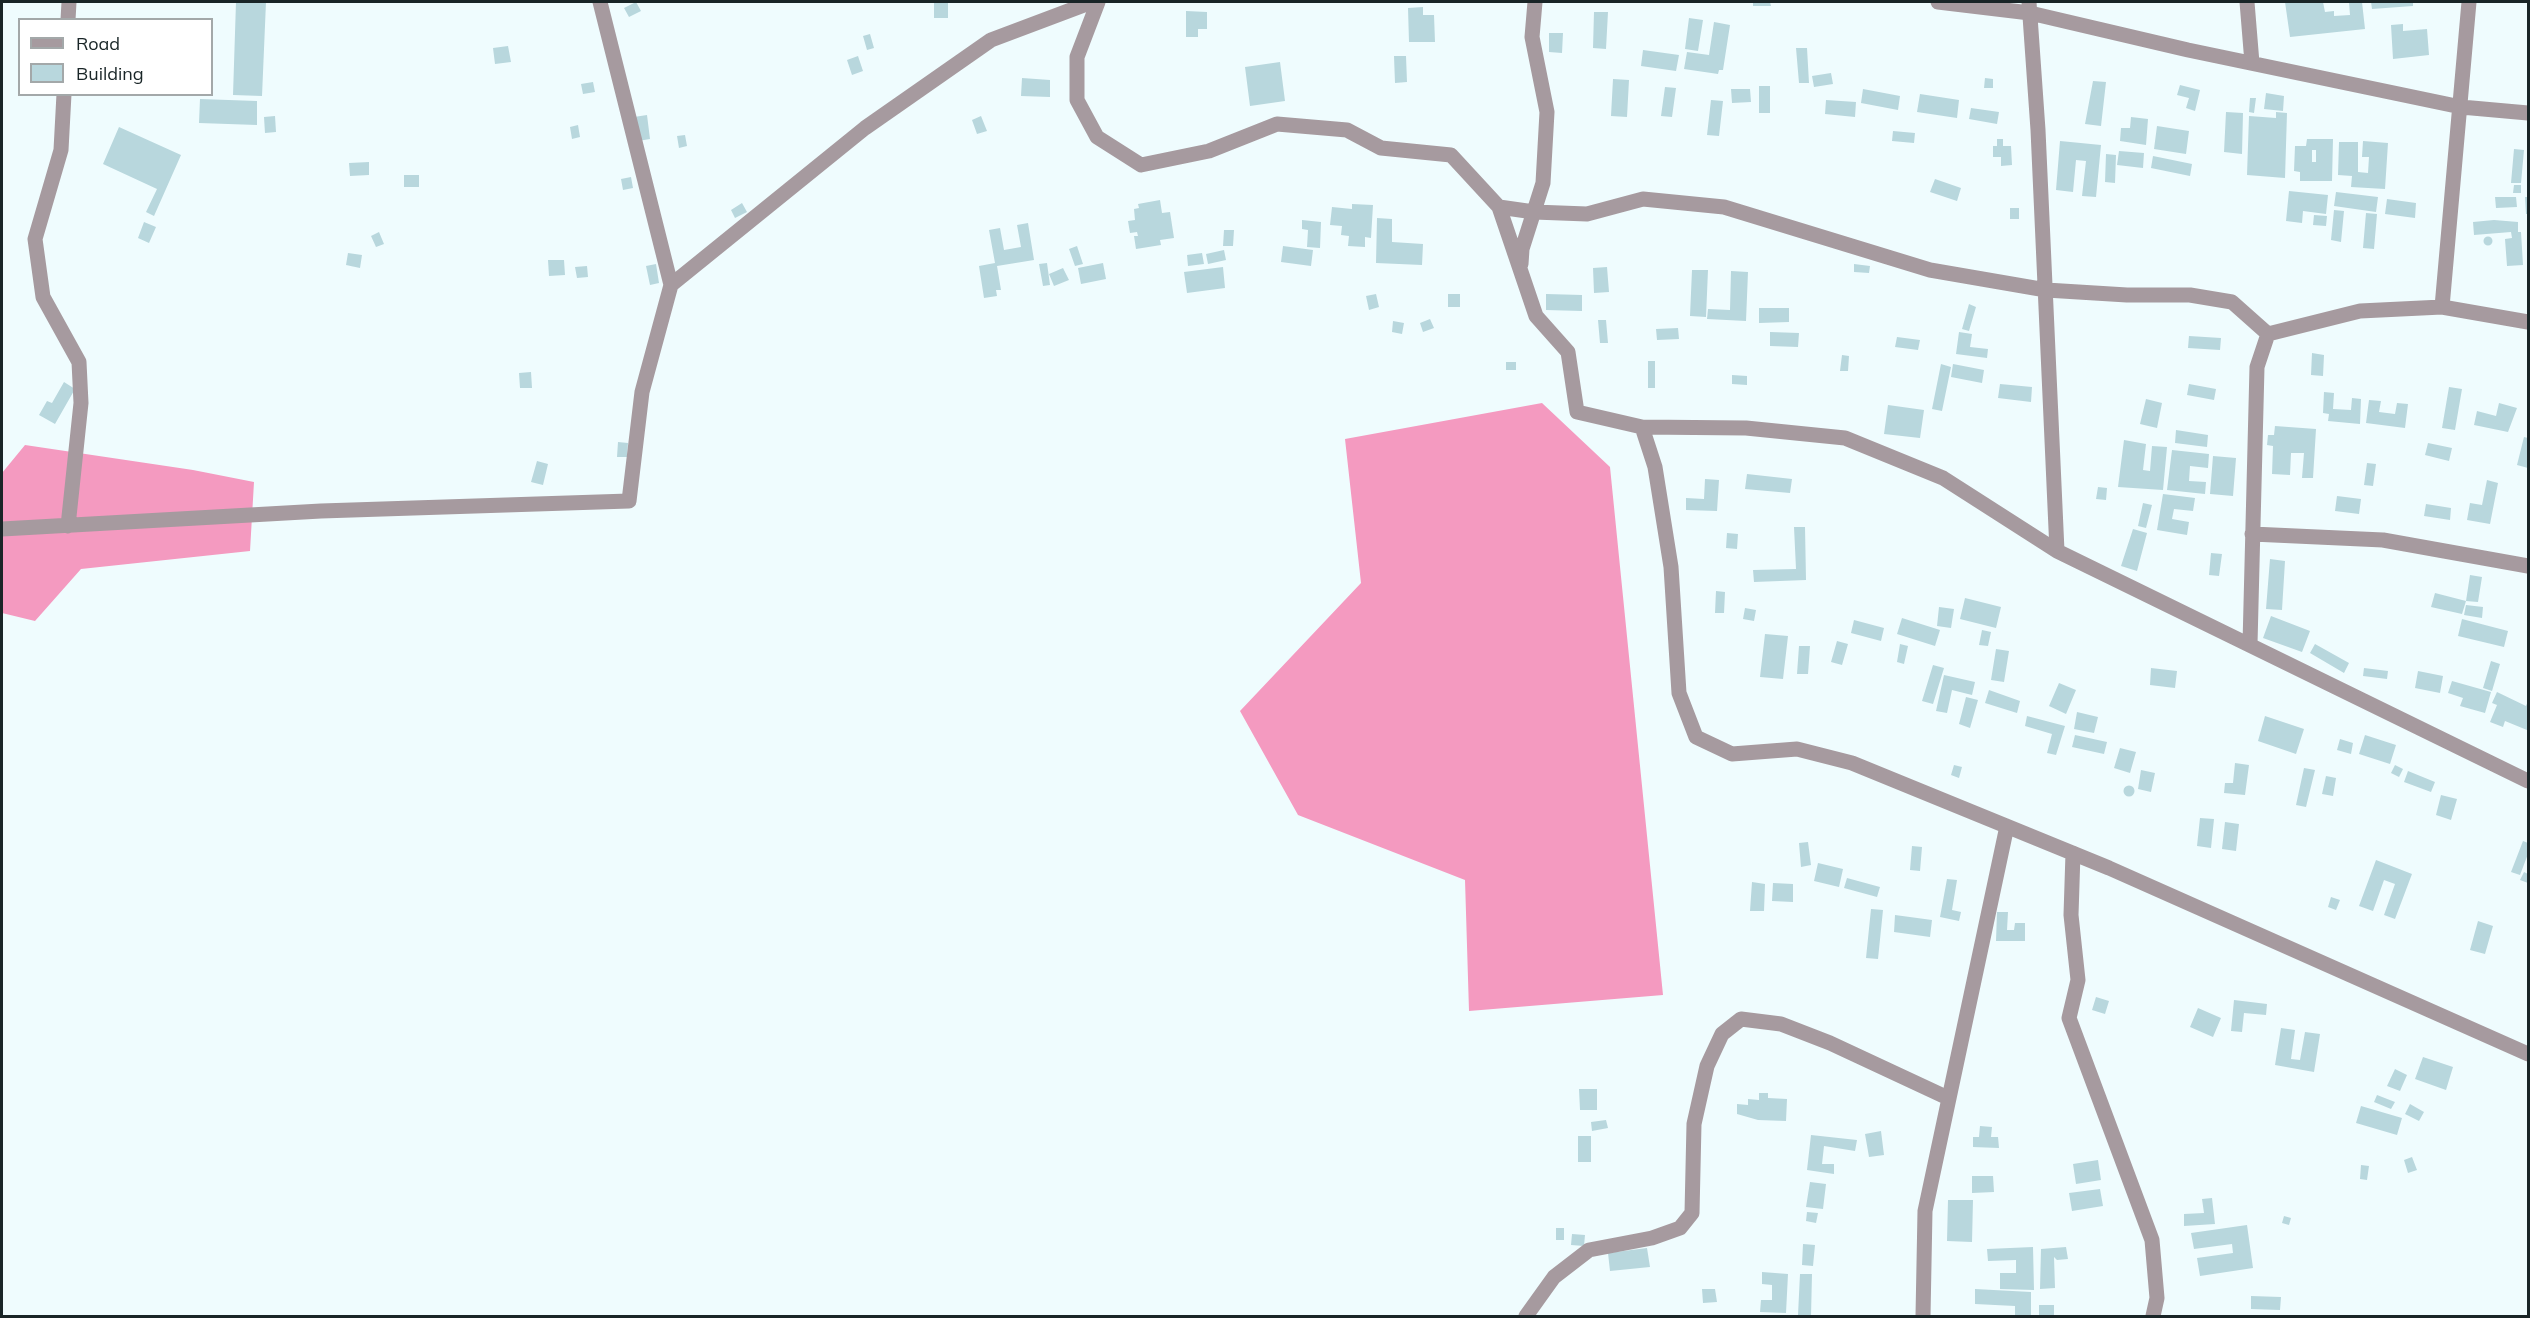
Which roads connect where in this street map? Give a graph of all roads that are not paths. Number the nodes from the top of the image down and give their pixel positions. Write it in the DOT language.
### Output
graph roads {
  1 [pos="69,2"];
  2 [pos="600,2"];
  3 [pos="1092,2"];
  4 [pos="1098,2"];
  5 [pos="1535,2"];
  6 [pos="1938,2"];
  7 [pos="2247,2"];
  8 [pos="2469,2"];
  9 [pos="2030,7"];
  10 [pos="68,18"];
  11 [pos="2252,63"];
  12 [pos="64,96"];
  13 [pos="2460,106"];
  14 [pos="2529,113"];
  15 [pos="1500,207"];
  16 [pos="1534,212"];
  17 [pos="1521,271"];
  18 [pos="671,285"];
  19 [pos="2046,290"];
  20 [pos="2442,307"];
  21 [pos="2529,322"];
  22 [pos="2268,334"];
  23 [pos="1642,427"];
  24 [pos="68,525"];
  25 [pos="2,529"];
  26 [pos="2252,534"];
  27 [pos="2058,550"];
  28 [pos="2529,566"];
  29 [pos="2250,644"];
  30 [pos="2529,781"];
  31 [pos="2007,826"];
  32 [pos="2073,853"];
  33 [pos="2529,1054"];
  34 [pos="1948,1098"];
  35 [pos="1526,1317"];
  36 [pos="1923,1317"];
  37 [pos="2153,1317"];
  1 -- 10 [label="street"];
  2 -- 18 [label="street"];
  3 -- 18 [label="street"];
  4 -- 15 [label="street"];
  5 -- 16 [label="street"];
  6 -- 9 [label="street"];
  7 -- 11 [label="street"];
  8 -- 13 [label="street"];
  9 -- 11 [label="street"];
  9 -- 19 [label="street"];
  11 -- 13 [label="street"];
  12 -- 24 [label="street"];
  13 -- 14 [label="street"];
  13 -- 20 [label="street"];
  15 -- 16 [label="street"];
  15 -- 17 [label="street"];
  16 -- 17 [label="street"];
  16 -- 19 [label="street"];
  17 -- 23 [label="street"];
  18 -- 24 [label="street"];
  19 -- 22 [label="street"];
  19 -- 27 [label="street"];
  20 -- 21 [label="street"];
  20 -- 22 [label="street"];
  22 -- 26 [label="street"];
  23 -- 27 [label="street"];
  23 -- 31 [label="street"];
  24 -- 25 [label="street"];
  26 -- 28 [label="street"];
  26 -- 29 [label="street"];
  27 -- 29 [label="street"];
  29 -- 30 [label="street"];
  31 -- 32 [label="street"];
  31 -- 34 [label="street"];
  32 -- 33 [label="street"];
  32 -- 37 [label="street"];
  34 -- 35 [label="street"];
  34 -- 36 [label="street"];
}
